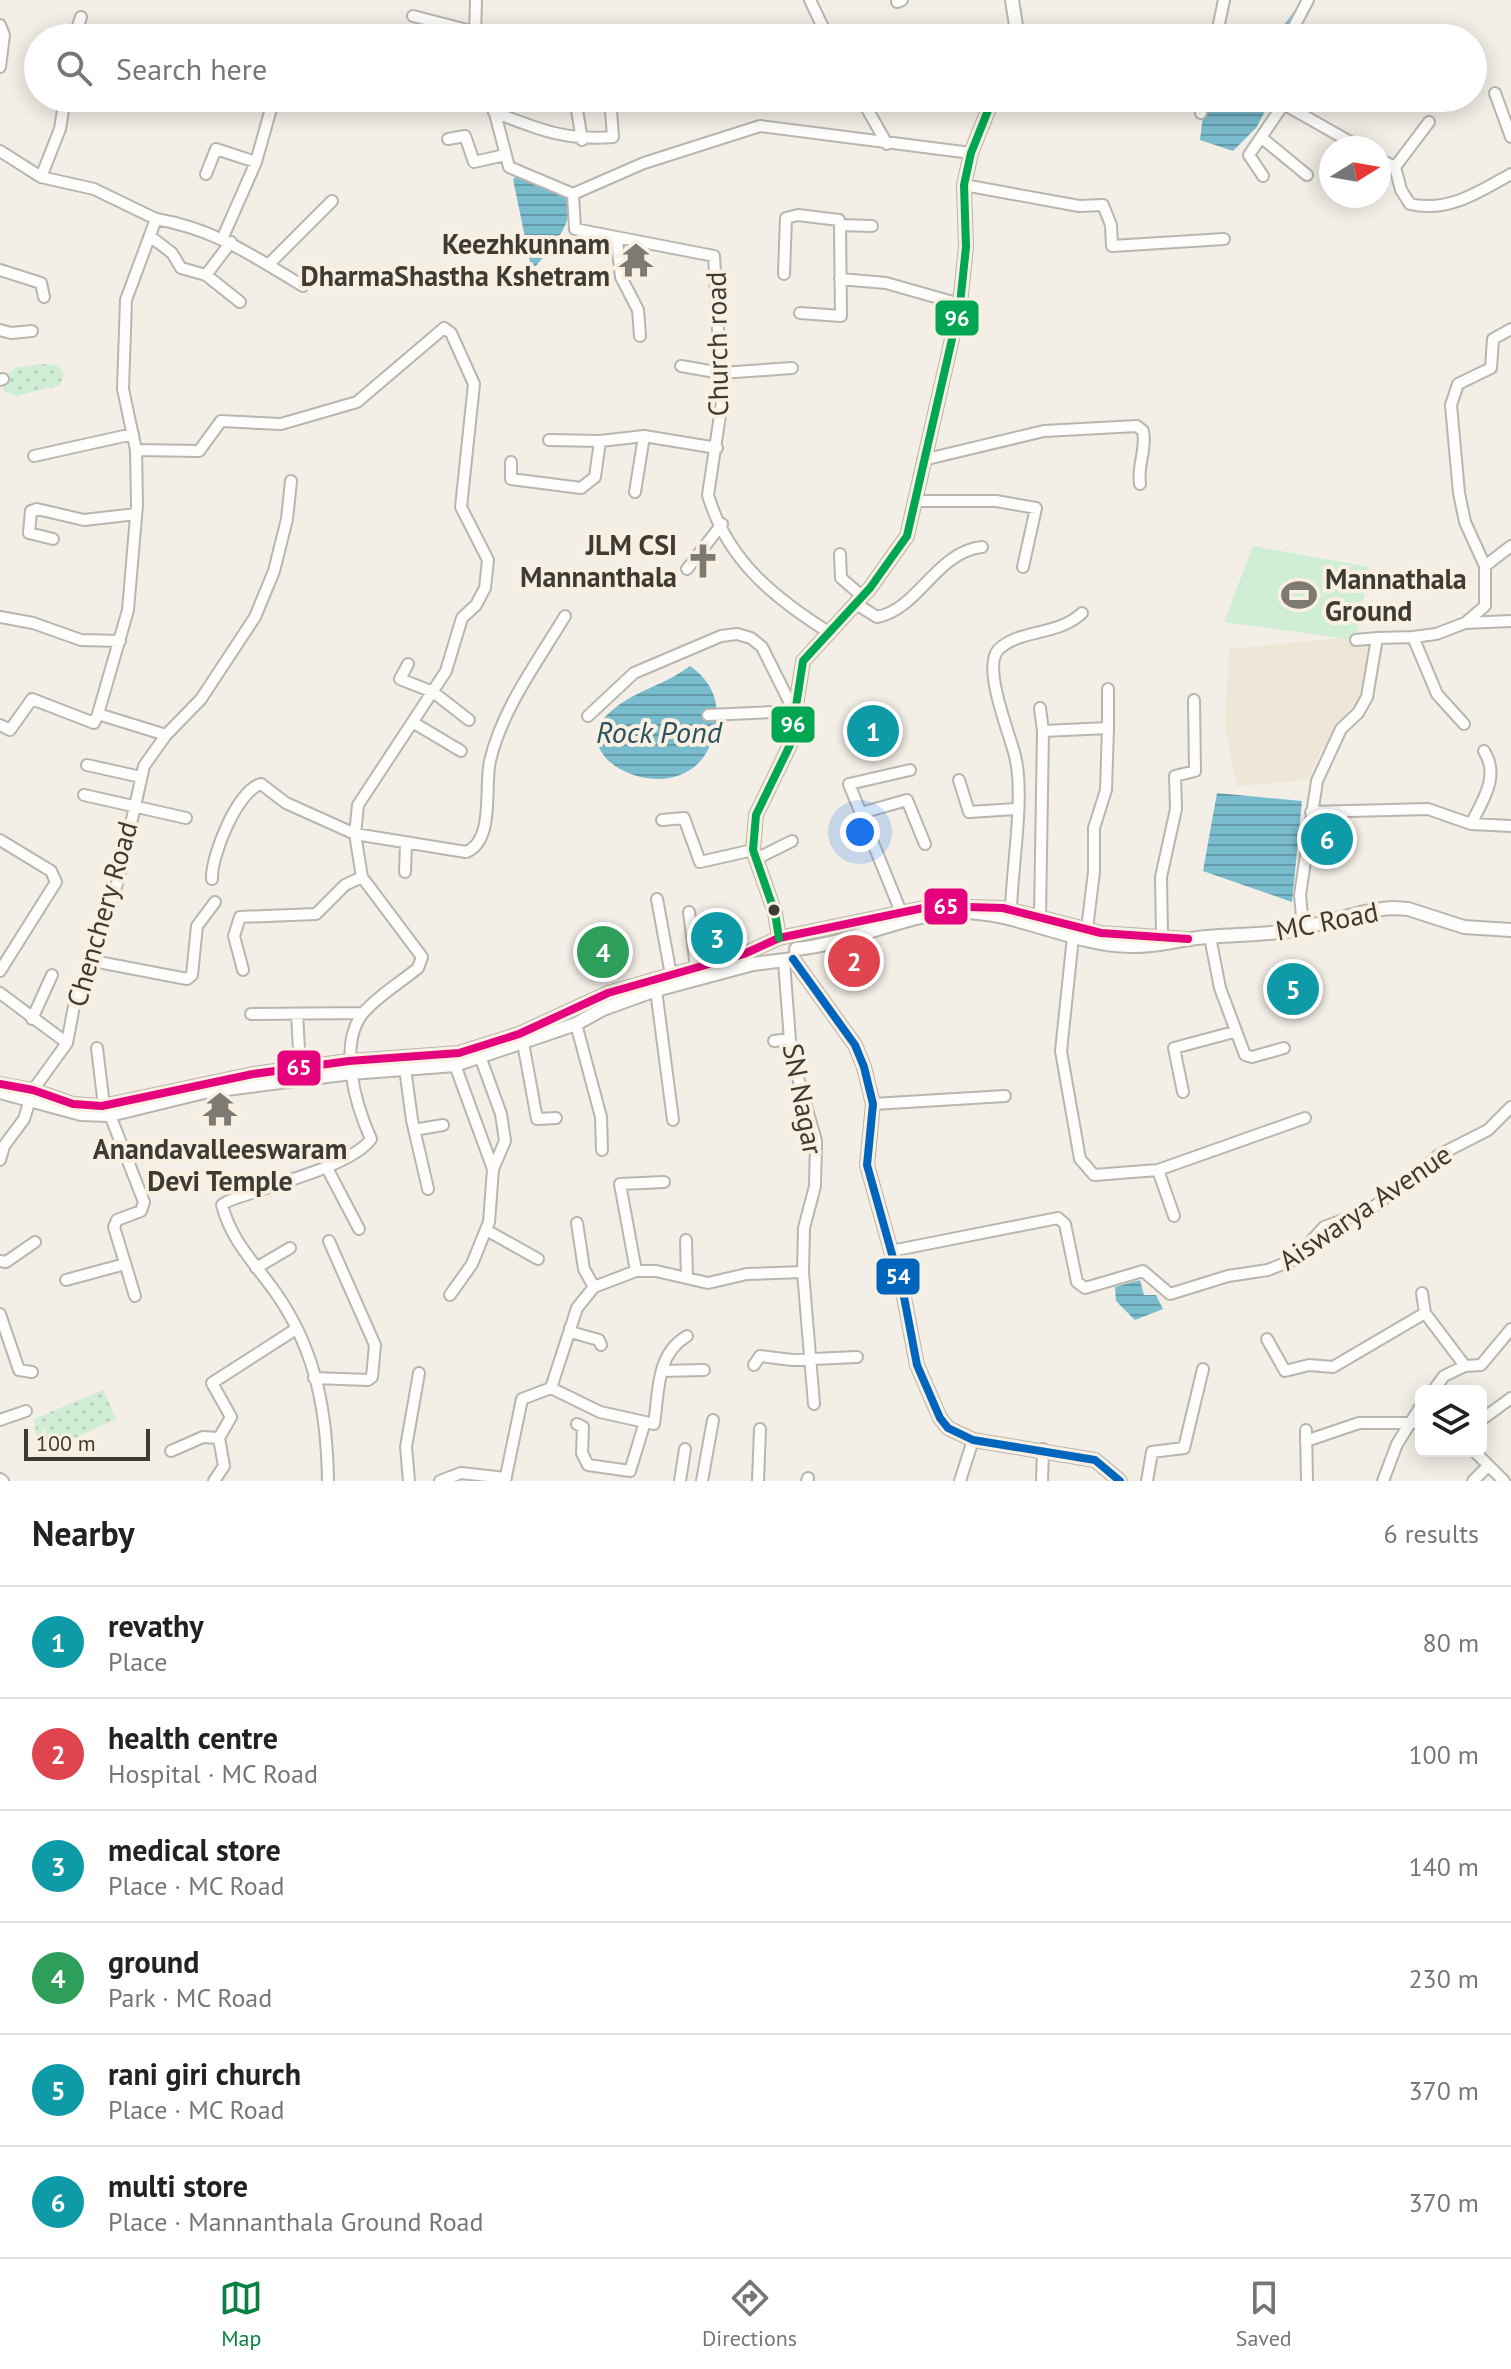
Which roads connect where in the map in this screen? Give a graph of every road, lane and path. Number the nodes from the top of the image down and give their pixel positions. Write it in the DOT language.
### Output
graph roads {
  1 [pos="476,0"];
  2 [pos="810,0"];
  3 [pos="1012,0"];
  4 [pos="1224,0"];
  5 [pos="1308,0"];
  6 [pos="413,16"];
  7 [pos="81,17"];
  8 [pos="79,24"];
  9 [pos="439,24"];
  10 [pos="475,24"];
  11 [pos="821,24"];
  12 [pos="1016,24"];
  13 [pos="1219,24"];
  14 [pos="1296,24"];
  15 [pos="0,25"];
  16 [pos="0,67"];
  17 [pos="1495,93"];
  18 [pos="63,112"];
  19 [pos="270,112"];
  20 [pos="494,112"];
  21 [pos="577,112"];
  22 [pos="611,112"];
  23 [pos="869,112"];
  24 [pos="987,112"];
  25 [pos="1278,112"];
  26 [pos="1299,112"];
  27 [pos="1429,122"];
  28 [pos="1340,136"];
  29 [pos="1511,137"];
  30 [pos="1262,138"];
  31 [pos="448,139"];
  32 [pos="582,140"];
  33 [pos="887,144"];
  34 [pos="0,151"];
  35 [pos="971,153"];
  36 [pos="505,155"];
  37 [pos="256,162"];
  38 [pos="1391,165"];
  39 [pos="1395,167"];
  40 [pos="206,174"];
  41 [pos="1511,174"];
  42 [pos="1307,175"];
  43 [pos="1263,176"];
  44 [pos="41,177"];
  45 [pos="964,185"];
  46 [pos="573,194"];
  47 [pos="332,201"];
  48 [pos="156,219"];
  49 [pos="840,225"];
  50 [pos="872,226"];
  51 [pos="151,237"];
  52 [pos="1224,239"];
  53 [pos="227,240"];
  54 [pos="617,240"];
  55 [pos="268,265"];
  56 [pos="0,270"];
  57 [pos="784,274"];
  58 [pos="206,275"];
  59 [pos="840,279"];
  60 [pos="303,286"];
  61 [pos="44,297"];
  62 [pos="240,302"];
  63 [pos="960,304"];
  64 [pos="800,313"];
  65 [pos="1511,329"];
  66 [pos="0,330"];
  67 [pos="32,331"];
  68 [pos="640,336"];
  69 [pos="681,366"];
  70 [pos="792,368"];
  71 [pos="721,373"];
  72 [pos="133,434"];
  73 [pos="644,436"];
  74 [pos="549,440"];
  75 [pos="600,441"];
  76 [pos="717,448"];
  77 [pos="136,450"];
  78 [pos="34,456"];
  79 [pos="923,460"];
  80 [pos="511,462"];
  81 [pos="291,481"];
  82 [pos="1140,484"];
  83 [pos="635,492"];
  84 [pos="915,501"];
  85 [pos="136,514"];
  86 [pos="722,524"];
  87 [pos="53,539"];
  88 [pos="1511,546"];
  89 [pos="982,547"];
  90 [pos="840,554"];
  91 [pos="1485,566"];
  92 [pos="1023,567"];
  93 [pos="687,569"];
  94 [pos="859,600"];
  95 [pos="1082,613"];
  96 [pos="565,616"];
  97 [pos="0,617"];
  98 [pos="1511,621"];
  99 [pos="1465,623"];
  100 [pos="830,633"];
  101 [pos="1413,637"];
  102 [pos="1377,638"];
  103 [pos="1356,640"];
  104 [pos="120,641"];
  105 [pos="408,664"];
  106 [pos="1108,689"];
  107 [pos="433,692"];
  108 [pos="1194,700"];
  109 [pos="1040,708"];
  110 [pos="794,711"];
  111 [pos="98,714"];
  112 [pos="708,715"];
  113 [pos="588,716"];
  114 [pos="469,720"];
  115 [pos="414,723"];
  116 [pos="1464,724"];
  117 [pos="0,725"];
  118 [pos="1108,728"];
  119 [pos="1043,731"];
  120 [pos="166,735"];
  121 [pos="461,751"];
  122 [pos="1484,751"];
  123 [pos="87,765"];
  124 [pos="910,770"];
  125 [pos="141,777"];
  126 [pos="959,780"];
  127 [pos="84,795"];
  128 [pos="133,807"];
  129 [pos="1016,809"];
  130 [pos="1311,812"];
  131 [pos="861,813"];
  132 [pos="186,818"];
  133 [pos="662,820"];
  134 [pos="1471,824"];
  135 [pos="1511,826"];
  136 [pos="355,834"];
  137 [pos="0,840"];
  138 [pos="792,841"];
  139 [pos="406,844"];
  140 [pos="925,844"];
  141 [pos="754,854"];
  142 [pos="405,872"];
  143 [pos="362,877"];
  144 [pos="212,879"];
  145 [pos="657,899"];
  146 [pos="215,902"];
  147 [pos="1011,910"];
  148 [pos="689,912"];
  149 [pos="901,912"];
  150 [pos="1040,917"];
  151 [pos="1303,927"];
  152 [pos="1087,929"];
  153 [pos="1511,930"];
  154 [pos="1162,935"];
  155 [pos="1073,937"];
  156 [pos="1210,937"];
  157 [pos="1188,939"];
  158 [pos="785,950"];
  159 [pos="93,961"];
  160 [pos="696,967"];
  161 [pos="243,970"];
  162 [pos="0,971"];
  163 [pos="52,975"];
  164 [pos="671,975"];
  165 [pos="656,990"];
  166 [pos="0,993"];
  167 [pos="363,1013"];
  168 [pos="251,1014"];
  169 [pos="297,1014"];
  170 [pos="32,1019"];
  171 [pos="576,1024"];
  172 [pos="1234,1032"];
  173 [pos="521,1038"];
  174 [pos="790,1039"];
  175 [pos="774,1041"];
  176 [pos="67,1043"];
  177 [pos="97,1048"];
  178 [pos="1284,1048"];
  179 [pos="481,1059"];
  180 [pos="455,1065"];
  181 [pos="300,1067"];
  182 [pos="350,1067"];
  183 [pos="405,1068"];
  184 [pos="0,1084"];
  185 [pos="0,1092"];
  186 [pos="1183,1092"];
  187 [pos="32,1096"];
  188 [pos="1005,1096"];
  189 [pos="873,1104"];
  190 [pos="1511,1107"];
  191 [pos="107,1110"];
  192 [pos="556,1118"];
  193 [pos="1305,1118"];
  194 [pos="673,1120"];
  195 [pos="443,1125"];
  196 [pos="414,1130"];
  197 [pos="602,1150"];
  198 [pos="0,1160"];
  199 [pos="327,1168"];
  200 [pos="493,1169"];
  201 [pos="1158,1170"];
  202 [pos="664,1182"];
  203 [pos="428,1189"];
  204 [pos="1174,1216"];
  205 [pos="577,1223"];
  206 [pos="359,1229"];
  207 [pos="486,1230"];
  208 [pos="686,1240"];
  209 [pos="329,1241"];
  210 [pos="35,1242"];
  211 [pos="290,1248"];
  212 [pos="891,1251"];
  213 [pos="538,1259"];
  214 [pos="0,1261"];
  215 [pos="125,1264"];
  216 [pos="256,1268"];
  217 [pos="636,1271"];
  218 [pos="803,1272"];
  219 [pos="687,1278"];
  220 [pos="66,1280"];
  221 [pos="594,1287"];
  222 [pos="1422,1293"];
  223 [pos="450,1295"];
  224 [pos="135,1296"];
  225 [pos="1425,1313"];
  226 [pos="0,1314"];
  227 [pos="570,1328"];
  228 [pos="296,1329"];
  229 [pos="1511,1329"];
  230 [pos="687,1336"];
  231 [pos="1267,1339"];
  232 [pos="601,1345"];
  233 [pos="857,1357"];
  234 [pos="809,1360"];
  235 [pos="754,1365"];
  236 [pos="1465,1366"];
  237 [pos="1203,1369"];
  238 [pos="704,1370"];
  239 [pos="662,1371"];
  240 [pos="32,1372"];
  241 [pos="419,1373"];
  242 [pos="314,1378"];
  243 [pos="1437,1385"];
  244 [pos="551,1388"];
  245 [pos="1511,1398"];
  246 [pos="814,1404"];
  247 [pos="26,1411"];
  248 [pos="1487,1416"];
  249 [pos="0,1420"];
  250 [pos="713,1420"];
  251 [pos="645,1422"];
  252 [pos="1415,1422"];
  253 [pos="1415,1423"];
  254 [pos="577,1424"];
  255 [pos="760,1429"];
  256 [pos="219,1438"];
  257 [pos="973,1440"];
  258 [pos="685,1449"];
  259 [pos="1043,1449"];
  260 [pos="171,1451"];
  261 [pos="1480,1457"];
  262 [pos="1488,1466"];
  263 [pos="217,1480"];
  264 [pos="505,1480"];
  265 [pos="328,1481"];
  266 [pos="409,1481"];
  267 [pos="440,1481"];
  268 [pos="680,1481"];
  269 [pos="702,1481"];
  270 [pos="758,1481"];
  271 [pos="960,1481"];
  272 [pos="1042,1481"];
  273 [pos="1120,1481"];
  274 [pos="1147,1481"];
  275 [pos="1307,1481"];
  276 [pos="1383,1481"];
  277 [pos="1473,1481"];
  278 [pos="1504,1481"];
  1 -- 10 [label="street"];
  2 -- 11 [label="street"];
  3 -- 12 [label="main road"];
  4 -- 13 [label="street"];
  5 -- 14 [label="street"];
  6 -- 9 [label="street"];
  7 -- 8 [label="street"];
  15 -- 16 [label="street"];
  17 -- 29 [label="street"];
  18 -- 44 [label="street"];
  19 -- 37 [label="street"];
  20 -- 32 [label="street"];
  20 -- 36 [label="street"];
  21 -- 32 [label="street"];
  22 -- 32 [label="street"];
  23 -- 33 [label="street"];
  24 -- 35 [label="main road"];
  25 -- 30 [label="street"];
  26 -- 28 [label="street"];
  27 -- 39 [label="street"];
  30 -- 42 [label="street"];
  30 -- 43 [label="street"];
  31 -- 36 [label="street"];
  33 -- 35 [label="street"];
  33 -- 46 [label="street"];
  34 -- 44 [label="street"];
  35 -- 45 [label="main road"];
  36 -- 46 [label="street"];
  37 -- 40 [label="street"];
  37 -- 53 [label="street"];
  38 -- 39 [label="street"];
  39 -- 41 [label="street"];
  44 -- 48 [label="street"];
  45 -- 52 [label="street"];
  45 -- 63 [label="main road"];
  46 -- 54 [label="street, Church road"];
  47 -- 55 [label="street"];
  48 -- 51 [label="street"];
  48 -- 53 [label="street"];
  49 -- 50 [label="street"];
  49 -- 57 [label="street"];
  49 -- 59 [label="street"];
  51 -- 58 [label="street"];
  51 -- 72 [label="street"];
  53 -- 55 [label="street"];
  53 -- 58 [label="street"];
  54 -- 68 [label="street"];
  54 -- 71 [label="street, Church road"];
  55 -- 60 [label="street"];
  56 -- 61 [label="street"];
  58 -- 62 [label="street"];
  59 -- 63 [label="street"];
  59 -- 64 [label="street"];
  63 -- 79 [label="main road"];
  65 -- 91 [label="street"];
  66 -- 67 [label="street"];
  69 -- 71 [label="street"];
  70 -- 71 [label="street"];
  71 -- 76 [label="street, Church road"];
  72 -- 77 [label="street"];
  72 -- 78 [label="street"];
  73 -- 75 [label="street"];
  73 -- 76 [label="street"];
  73 -- 83 [label="street"];
  74 -- 75 [label="street"];
  75 -- 80 [label="street"];
  76 -- 86 [label="street, Church road"];
  77 -- 85 [label="street"];
  77 -- 107 [label="street"];
  79 -- 82 [label="street"];
  79 -- 84 [label="main road"];
  81 -- 120 [label="street, Chenchery Road"];
  84 -- 92 [label="street"];
  84 -- 94 [label="main road"];
  85 -- 87 [label="street"];
  85 -- 104 [label="street"];
  86 -- 93 [label="street"];
  86 -- 100 [label="street, Church road"];
  88 -- 91 [label="street"];
  89 -- 94 [label="street"];
  90 -- 94 [label="street"];
  91 -- 99 [label="street"];
  94 -- 100 [label="main road"];
  95 -- 129 [label="street"];
  96 -- 139 [label="street"];
  97 -- 104 [label="street"];
  98 -- 99 [label="street"];
  99 -- 101 [label="street"];
  100 -- 110 [label="main road"];
  101 -- 102 [label="street"];
  101 -- 116 [label="street"];
  102 -- 103 [label="street"];
  102 -- 130 [label="street"];
  104 -- 111 [label="street"];
  105 -- 107 [label="street"];
  106 -- 118 [label="street"];
  107 -- 114 [label="street"];
  107 -- 115 [label="street"];
  108 -- 154 [label="street"];
  109 -- 119 [label="street"];
  110 -- 112 [label="street"];
  110 -- 113 [label="street"];
  110 -- 141 [label="main road"];
  111 -- 117 [label="street"];
  111 -- 120 [label="street"];
  115 -- 121 [label="street"];
  115 -- 136 [label="street"];
  118 -- 119 [label="street"];
  118 -- 152 [label="street"];
  119 -- 150 [label="street"];
  120 -- 125 [label="street, Chenchery Road"];
  122 -- 134 [label="street"];
  123 -- 125 [label="street"];
  124 -- 131 [label="street"];
  125 -- 128 [label="street, Chenchery Road"];
  126 -- 129 [label="street"];
  127 -- 128 [label="street"];
  128 -- 132 [label="street"];
  128 -- 159 [label="street, Chenchery Road"];
  129 -- 147 [label="street"];
  130 -- 134 [label="street"];
  130 -- 151 [label="street"];
  131 -- 140 [label="street"];
  131 -- 149 [label="street"];
  133 -- 141 [label="street"];
  134 -- 135 [label="street"];
  136 -- 139 [label="street"];
  136 -- 143 [label="street"];
  136 -- 144 [label="street"];
  137 -- 162 [label="street"];
  138 -- 141 [label="street"];
  139 -- 142 [label="street"];
  141 -- 158 [label="main road"];
  143 -- 161 [label="street"];
  143 -- 167 [label="street"];
  145 -- 164 [label="street"];
  146 -- 159 [label="street"];
  147 -- 149 [label="main road, MC Road"];
  147 -- 150 [label="main road, MC Road"];
  148 -- 160 [label="street"];
  149 -- 158 [label="main road, MC Road"];
  150 -- 152 [label="main road, MC Road"];
  151 -- 153 [label="main road, MC Road"];
  151 -- 156 [label="main road, MC Road"];
  152 -- 154 [label="main road, MC Road"];
  154 -- 157 [label="main road, MC Road"];
  155 -- 157 [label="main road, MC Road"];
  155 -- 158 [label="main road, MC Road"];
  155 -- 201 [label="street"];
  156 -- 157 [label="main road, MC Road"];
  156 -- 172 [label="street"];
  158 -- 160 [label="main road, MC Road"];
  158 -- 165 [label="main road, MC Road"];
  158 -- 174 [label="street, SN Nagar"];
  158 -- 189 [label="main road"];
  159 -- 176 [label="street, Chenchery Road"];
  160 -- 164 [label="main road, MC Road"];
  163 -- 170 [label="street"];
  164 -- 173 [label="main road, MC Road"];
  165 -- 171 [label="main road, MC Road"];
  165 -- 194 [label="street"];
  166 -- 170 [label="street"];
  167 -- 169 [label="street"];
  167 -- 182 [label="street"];
  168 -- 169 [label="street"];
  169 -- 181 [label="street"];
  170 -- 176 [label="street"];
  171 -- 173 [label="main road, MC Road"];
  171 -- 197 [label="street"];
  172 -- 178 [label="street"];
  172 -- 186 [label="street"];
  173 -- 179 [label="main road, MC Road"];
  173 -- 182 [label="main road, MC Road"];
  173 -- 192 [label="street"];
  174 -- 175 [label="street"];
  174 -- 218 [label="street, SN Nagar"];
  176 -- 187 [label="street, Chenchery Road"];
  177 -- 191 [label="street"];
  179 -- 180 [label="main road, MC Road"];
  179 -- 200 [label="street"];
  180 -- 183 [label="main road, MC Road"];
  180 -- 200 [label="street"];
  181 -- 182 [label="main road, MC Road"];
  181 -- 191 [label="main road, MC Road"];
  182 -- 183 [label="main road, MC Road"];
  182 -- 191 [label="main road, MC Road"];
  182 -- 199 [label="street"];
  183 -- 196 [label="street"];
  184 -- 187 [label="main road, MC Road"];
  185 -- 187 [label="main road, MC Road"];
  187 -- 191 [label="main road, MC Road"];
  187 -- 198 [label="street, Chenchery Road"];
  188 -- 189 [label="street"];
  189 -- 212 [label="main road"];
  190 -- 212 [label="street, Aiswarya Avenue"];
  191 -- 215 [label="street"];
  193 -- 201 [label="street"];
  195 -- 196 [label="street"];
  196 -- 203 [label="street"];
  199 -- 206 [label="street"];
  199 -- 216 [label="street"];
  200 -- 207 [label="street"];
  201 -- 204 [label="street"];
  202 -- 217 [label="street"];
  205 -- 221 [label="street"];
  207 -- 213 [label="street"];
  207 -- 223 [label="street"];
  208 -- 219 [label="street"];
  209 -- 242 [label="street"];
  210 -- 214 [label="street"];
  211 -- 216 [label="street"];
  212 -- 257 [label="main road"];
  215 -- 220 [label="street"];
  215 -- 224 [label="street"];
  216 -- 228 [label="street"];
  217 -- 219 [label="street"];
  217 -- 221 [label="street"];
  218 -- 219 [label="street"];
  218 -- 234 [label="street, SN Nagar"];
  221 -- 227 [label="street"];
  222 -- 225 [label="street"];
  225 -- 231 [label="street"];
  225 -- 236 [label="street"];
  226 -- 240 [label="street"];
  227 -- 232 [label="street"];
  227 -- 244 [label="street"];
  228 -- 242 [label="street"];
  228 -- 256 [label="street"];
  229 -- 236 [label="street"];
  230 -- 239 [label="street"];
  233 -- 234 [label="street"];
  234 -- 235 [label="street"];
  234 -- 246 [label="street, SN Nagar"];
  236 -- 243 [label="street"];
  237 -- 274 [label="street"];
  238 -- 239 [label="street"];
  239 -- 251 [label="street"];
  241 -- 266 [label="street"];
  242 -- 265 [label="street"];
  244 -- 251 [label="street"];
  244 -- 264 [label="street"];
  245 -- 248 [label="street"];
  247 -- 249 [label="street"];
  250 -- 269 [label="street"];
  251 -- 254 [label="street"];
  252 -- 275 [label="street"];
  253 -- 276 [label="street"];
  255 -- 270 [label="street"];
  256 -- 260 [label="street"];
  256 -- 263 [label="street"];
  257 -- 259 [label="main road"];
  257 -- 271 [label="street"];
  258 -- 268 [label="street"];
  259 -- 272 [label="street"];
  259 -- 273 [label="main road"];
  261 -- 262 [label="street"];
  262 -- 277 [label="street"];
  262 -- 278 [label="street"];
  264 -- 267 [label="street"];
}
